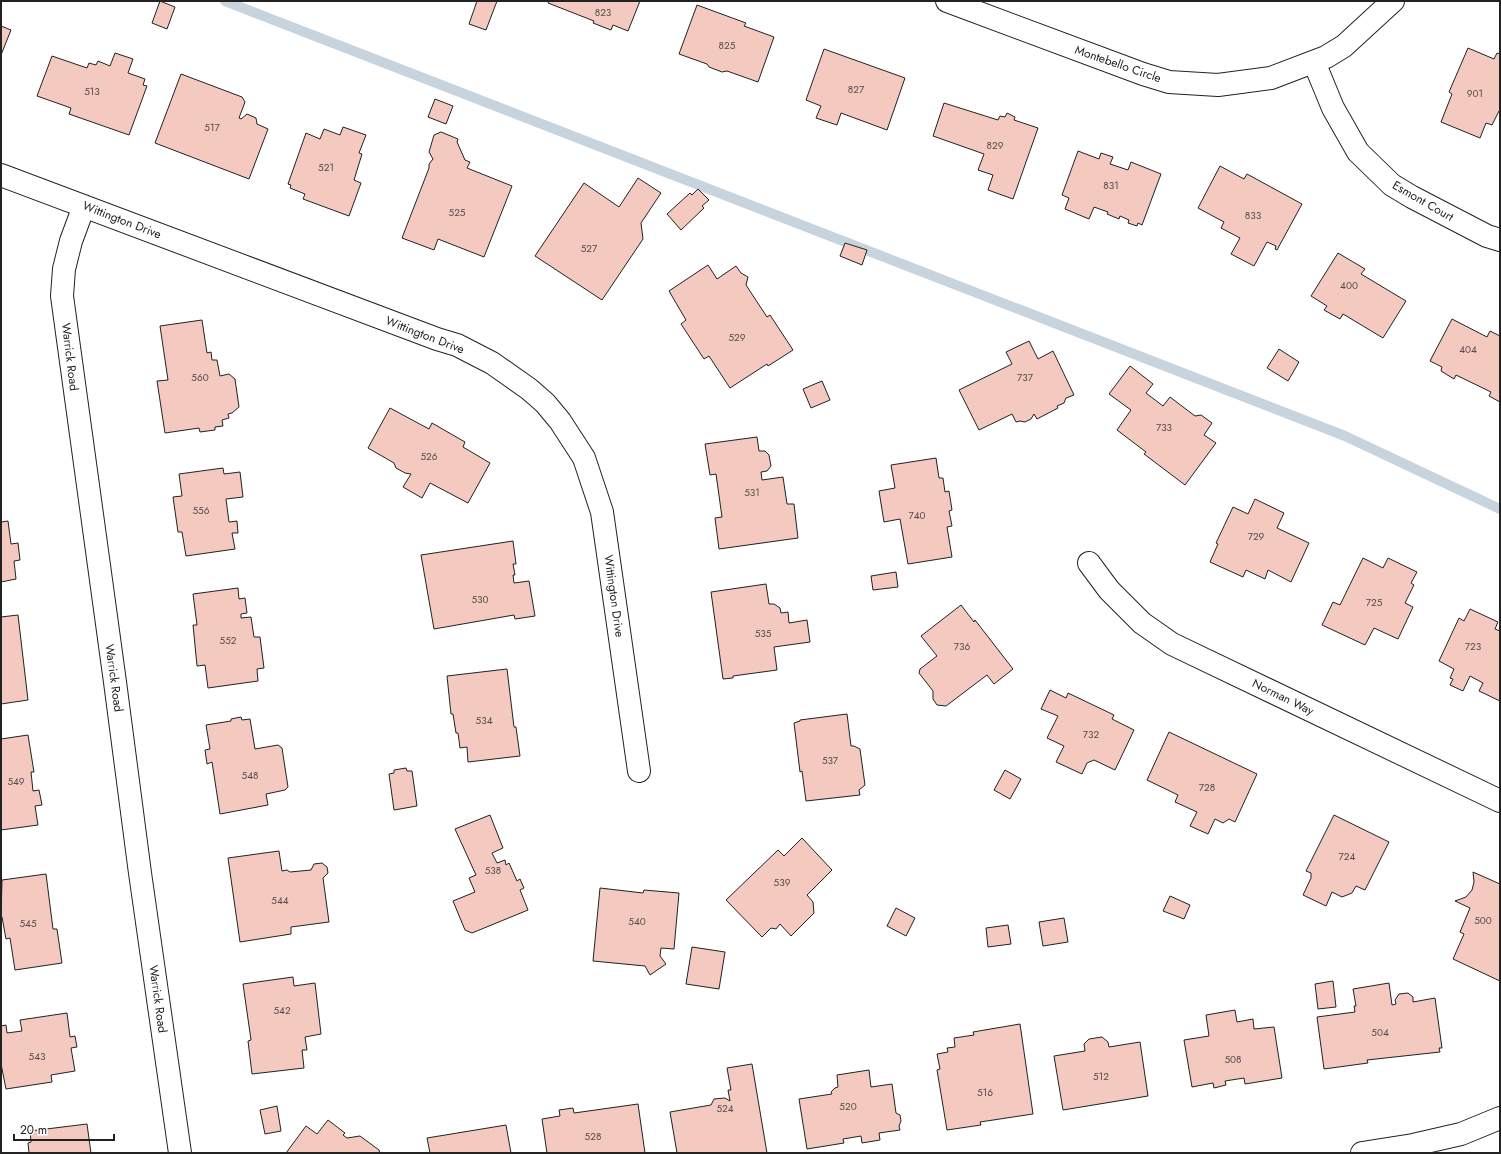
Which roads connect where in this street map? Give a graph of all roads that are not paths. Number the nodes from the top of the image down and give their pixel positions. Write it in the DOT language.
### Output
graph roads {
  1 [pos="947,1"];
  2 [pos="1393,1"];
  3 [pos="1314,62"];
  4 [pos="1,175"];
  5 [pos="84,206"];
  6 [pos="1500,240"];
  7 [pos="1089,563"];
  8 [pos="639,771"];
  9 [pos="1500,801"];
  10 [pos="1500,1118"];
  11 [pos="180,1153"];
  12 [pos="1362,1153"];
  1 -- 3 [label="street, Montebello Circle"];
  2 -- 3 [label="street, Montebello Circle"];
  3 -- 6 [label="street, Esmont Court"];
  4 -- 5 [label="street, Wittington Drive"];
  5 -- 8 [label="street, Wittington Drive"];
  5 -- 11 [label="street, Warrick Road"];
  7 -- 9 [label="street, Norman Way"];
  10 -- 12 [label="street"];
}
